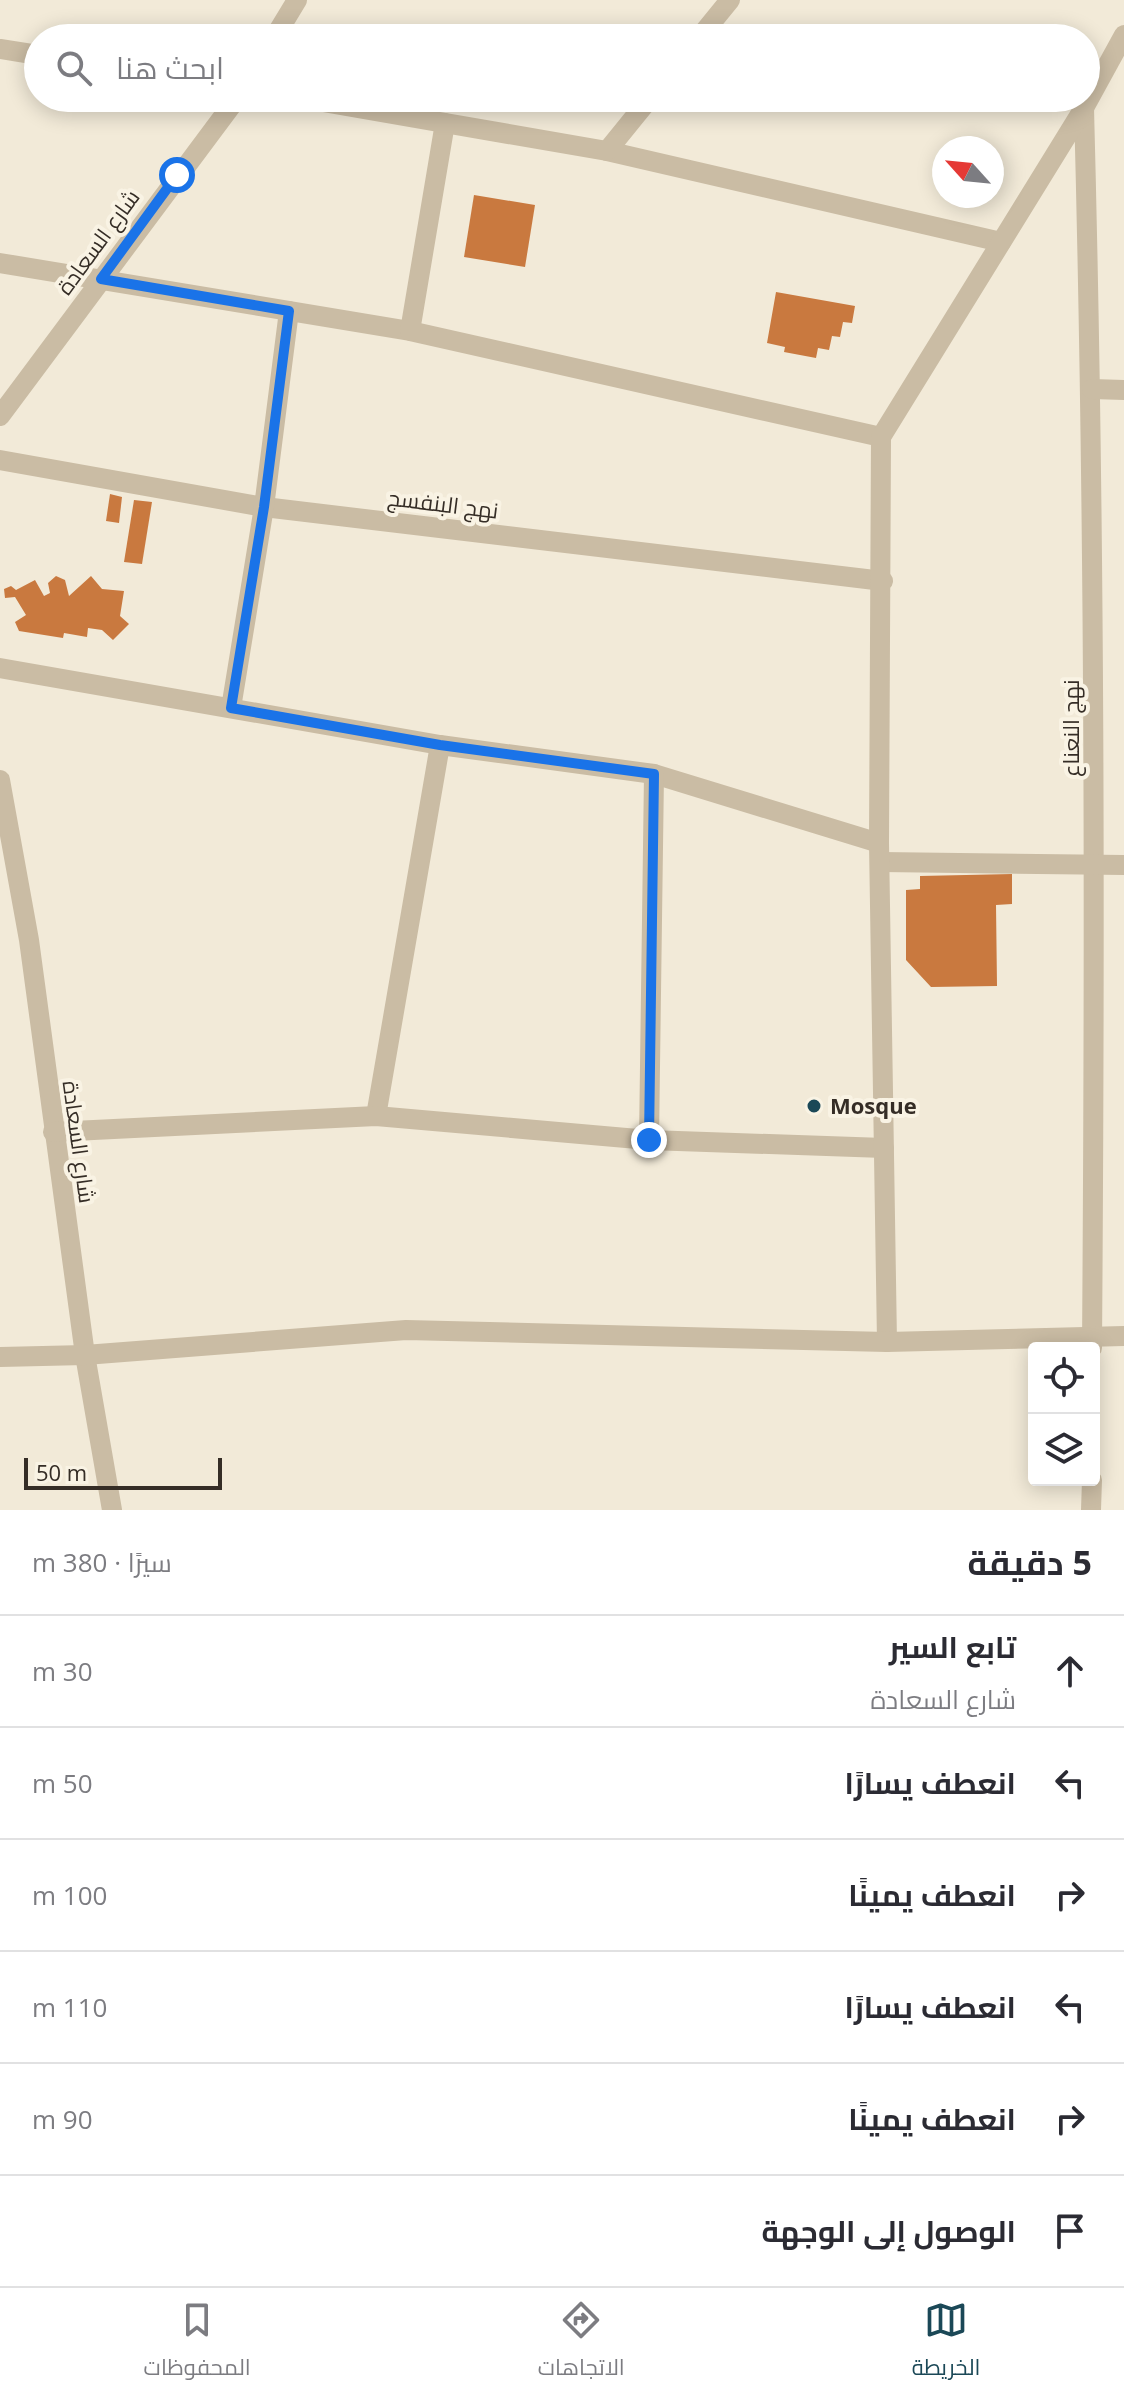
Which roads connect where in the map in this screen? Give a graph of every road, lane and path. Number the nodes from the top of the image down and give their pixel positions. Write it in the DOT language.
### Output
graph roads {
  1 [pos="297,0"];
  2 [pos="730,0"];
  3 [pos="282,24"];
  4 [pos="710,24"];
  5 [pos="1124,35"];
  6 [pos="0,49"];
  7 [pos="24,53"];
  8 [pos="1100,79"];
  9 [pos="226,112"];
  10 [pos="381,112"];
  11 [pos="639,112"];
  12 [pos="1082,112"];
  13 [pos="1084,112"];
  14 [pos="445,123"];
  15 [pos="607,151"];
  16 [pos="1001,242"];
  17 [pos="0,263"];
  18 [pos="101,279"];
  19 [pos="289,311"];
  20 [pos="410,331"];
  21 [pos="1092,389"];
  22 [pos="1124,390"];
  23 [pos="0,416"];
  24 [pos="881,437"];
  25 [pos="0,460"];
  26 [pos="264,507"];
  27 [pos="883,581"];
  28 [pos="0,668"];
  29 [pos="231,708"];
  30 [pos="440,745"];
  31 [pos="654,774"];
  32 [pos="0,780"];
  33 [pos="880,853"];
  34 [pos="1096,865"];
  35 [pos="1124,865"];
  36 [pos="376,1116"];
  37 [pos="53,1132"];
  38 [pos="649,1140"];
  39 [pos="884,1148"];
  40 [pos="1124,1336"];
  41 [pos="887,1342"];
  42 [pos="1028,1342"];
  43 [pos="1092,1342"];
  44 [pos="85,1355"];
  45 [pos="0,1357"];
  46 [pos="1092,1486"];
  47 [pos="112,1510"];
  48 [pos="1091,1510"];
  1 -- 3 [label="street"];
  2 -- 4 [label="street"];
  5 -- 8 [label="street"];
  6 -- 7 [label="street"];
  9 -- 18 [label="street, شارع السعادة"];
  10 -- 14 [label="street"];
  11 -- 15 [label="street"];
  12 -- 16 [label="street"];
  13 -- 21 [label="street, نهج النعناع"];
  14 -- 15 [label="street"];
  14 -- 20 [label="street"];
  15 -- 16 [label="street"];
  16 -- 24 [label="street"];
  17 -- 18 [label="street"];
  18 -- 19 [label="street"];
  18 -- 23 [label="street, شارع السعادة"];
  19 -- 20 [label="street"];
  19 -- 26 [label="street"];
  20 -- 24 [label="street"];
  21 -- 22 [label="street"];
  21 -- 34 [label="street, نهج النعناع"];
  24 -- 27 [label="street"];
  25 -- 26 [label="street, نهج البنفسج"];
  26 -- 27 [label="street, نهج البنفسج"];
  26 -- 29 [label="street"];
  27 -- 33 [label="street"];
  28 -- 29 [label="street"];
  29 -- 30 [label="street"];
  30 -- 31 [label="street"];
  30 -- 36 [label="street"];
  31 -- 33 [label="street"];
  31 -- 38 [label="street"];
  32 -- 37 [label="street, شارع السعادة"];
  33 -- 34 [label="street"];
  33 -- 39 [label="street"];
  34 -- 35 [label="street"];
  34 -- 43 [label="street, نهج النعناع"];
  36 -- 37 [label="street"];
  36 -- 38 [label="street"];
  37 -- 44 [label="street, شارع السعادة"];
  38 -- 39 [label="street"];
  39 -- 41 [label="street"];
  40 -- 43 [label="street"];
  41 -- 42 [label="street"];
  41 -- 44 [label="street"];
  44 -- 45 [label="street"];
  44 -- 47 [label="street, شارع السعادة"];
  46 -- 48 [label="street"];
}
